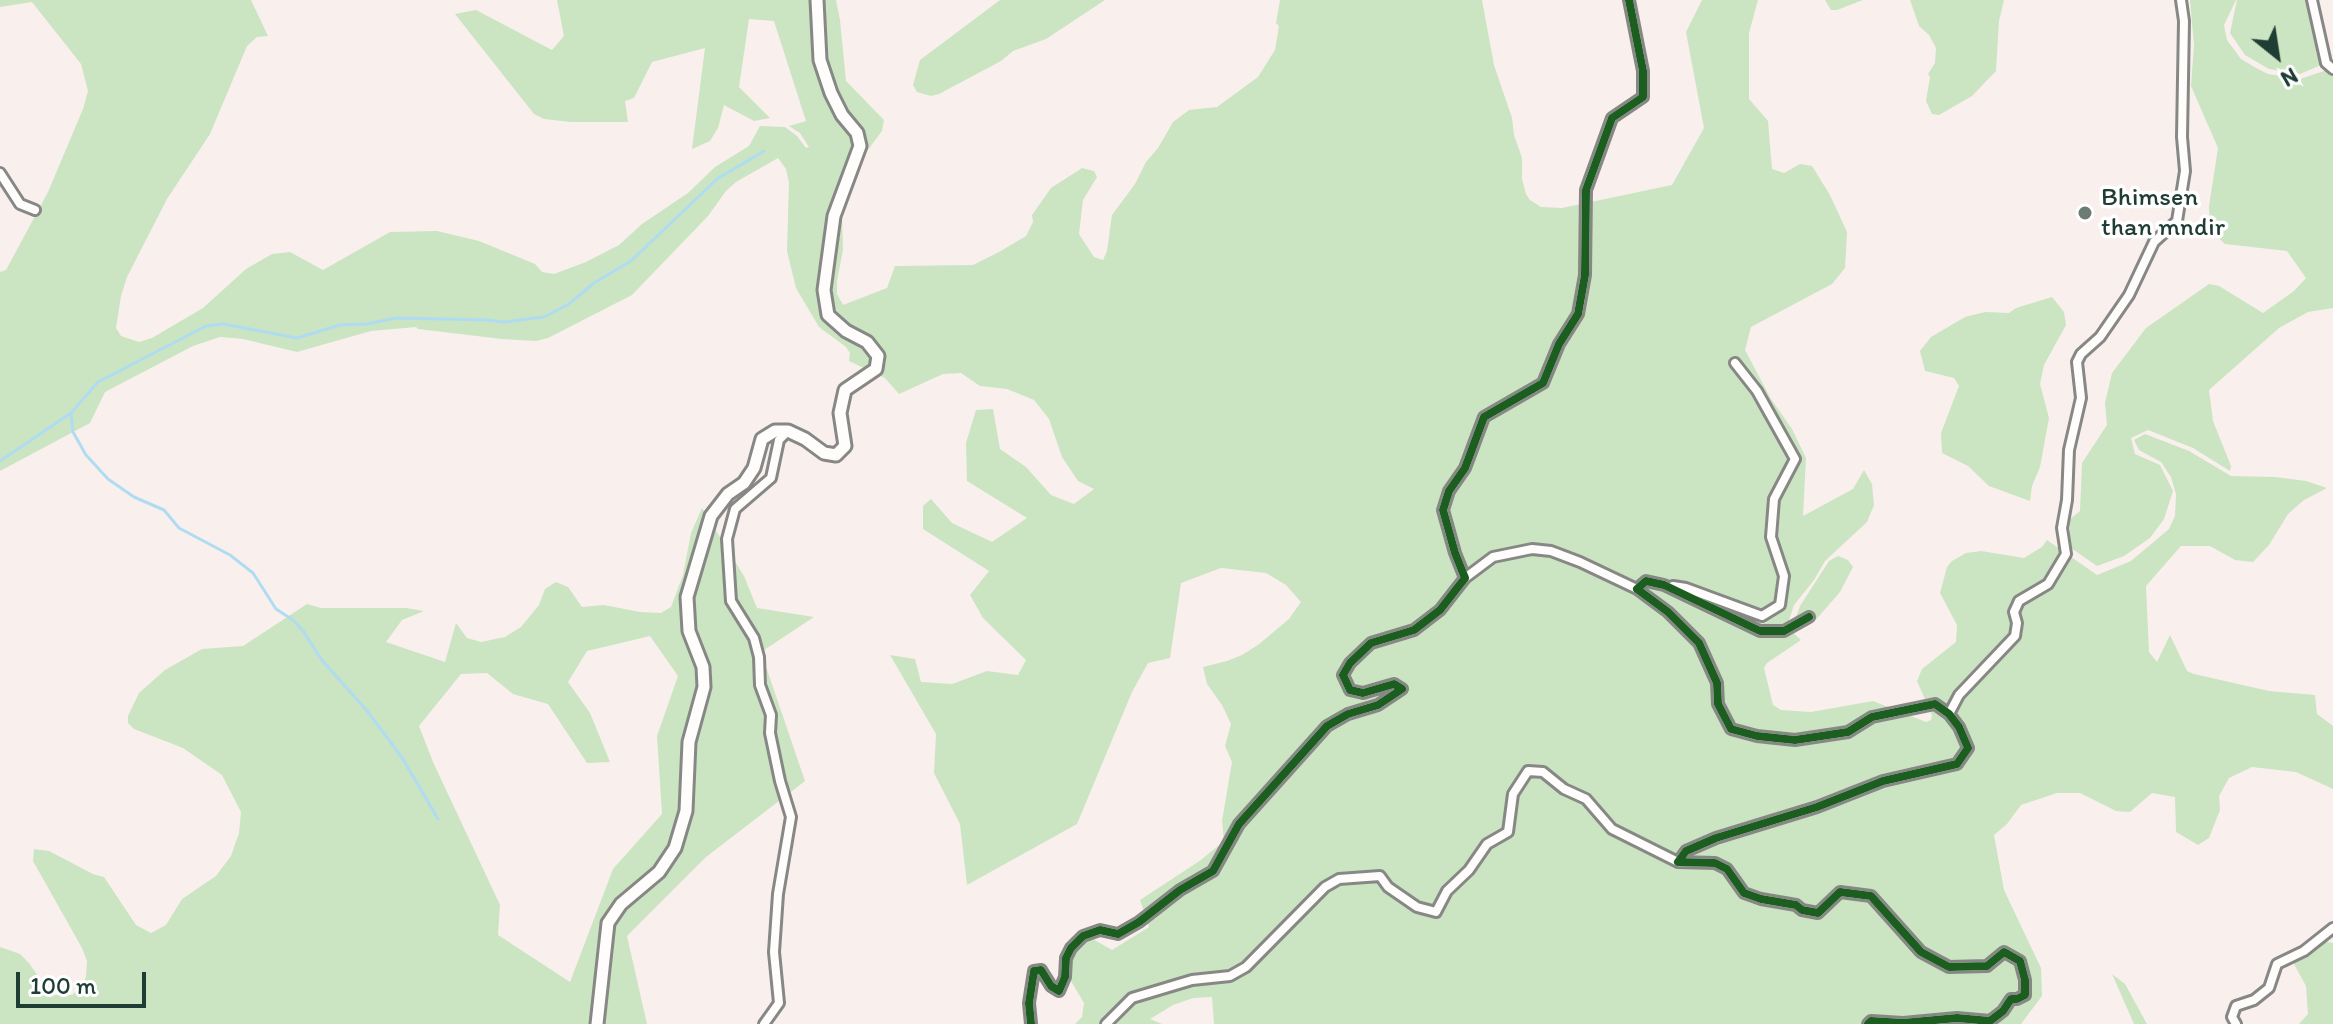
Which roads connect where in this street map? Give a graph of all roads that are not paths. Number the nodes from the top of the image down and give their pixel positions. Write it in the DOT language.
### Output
graph roads {
  1 [pos="817,0"];
  2 [pos="1629,0"];
  3 [pos="2181,0"];
  4 [pos="2312,0"];
  5 [pos="2333,69"];
  6 [pos="0,173"];
  7 [pos="35,210"];
  8 [pos="1735,363"];
  9 [pos="788,431"];
  10 [pos="1465,578"];
  11 [pos="1664,585"];
  12 [pos="1637,589"];
  13 [pos="1809,617"];
  14 [pos="1949,714"];
  15 [pos="1678,862"];
  16 [pos="2333,928"];
  17 [pos="597,1024"];
  18 [pos="764,1024"];
  19 [pos="1031,1024"];
  20 [pos="1106,1024"];
  21 [pos="1868,1024"];
  22 [pos="2236,1024"];
  1 -- 9 [label="main road"];
  2 -- 10 [label="street"];
  3 -- 14 [label="street"];
  4 -- 5 [label="street"];
  6 -- 7 [label="street"];
  8 -- 11 [label="street"];
  9 -- 17 [label="main road"];
  9 -- 18 [label="street"];
  10 -- 12 [label="street"];
  10 -- 19 [label="street"];
  11 -- 12 [label="street"];
  11 -- 13 [label="street"];
  12 -- 14 [label="street"];
  14 -- 15 [label="street"];
  15 -- 20 [label="street"];
  15 -- 21 [label="street"];
  16 -- 22 [label="street"];
}
